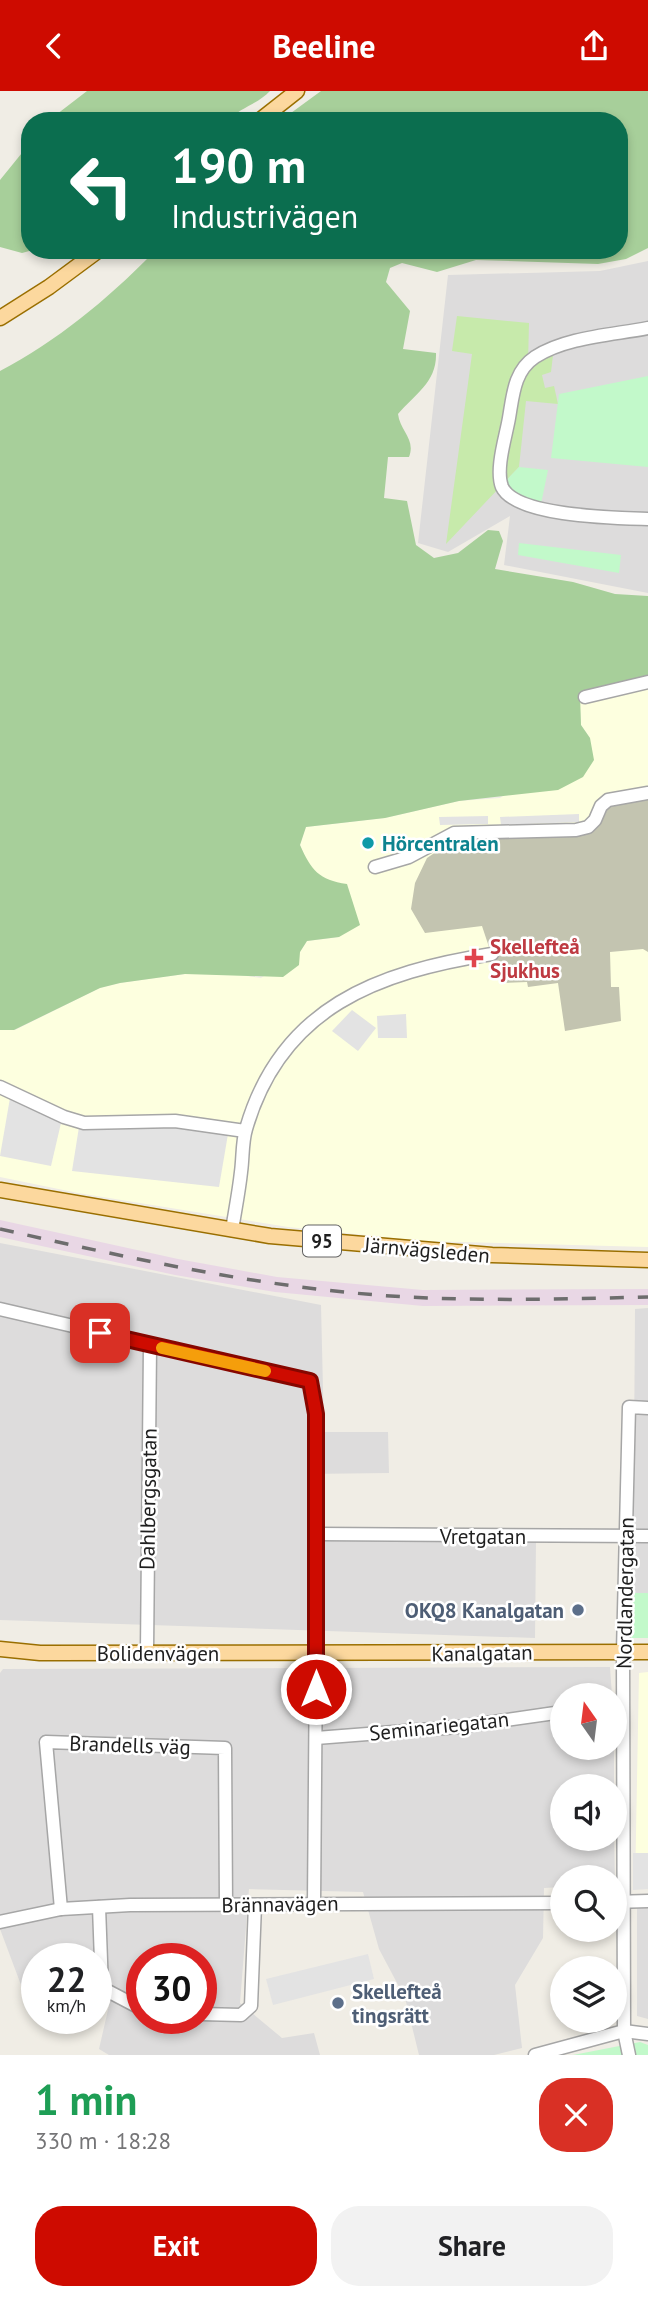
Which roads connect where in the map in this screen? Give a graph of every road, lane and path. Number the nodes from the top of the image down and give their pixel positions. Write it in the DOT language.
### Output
graph roads {
  1 [pos="297,91"];
  2 [pos="270,112"];
  3 [pos="87,259"];
  4 [pos="0,318"];
  5 [pos="648,328"];
  6 [pos="648,519"];
  7 [pos="648,682"];
  8 [pos="585,697"];
  9 [pos="648,793"];
  10 [pos="375,867"];
  11 [pos="492,954"];
  12 [pos="0,1087"];
  13 [pos="245,1131"];
  14 [pos="0,1190"];
  15 [pos="232,1230"];
  16 [pos="648,1261"];
  17 [pos="0,1309"];
  18 [pos="150,1346"];
  19 [pos="648,1408"];
  20 [pos="317,1534"];
  21 [pos="625,1537"];
  22 [pos="648,1537"];
  23 [pos="0,1649"];
  24 [pos="147,1651"];
  25 [pos="623,1652"];
  26 [pos="648,1652"];
  27 [pos="316,1655"];
  28 [pos="621,1683"];
  29 [pos="550,1714"];
  30 [pos="316,1738"];
  31 [pos="620,1761"];
  32 [pos="620,1865"];
  33 [pos="627,1901"];
  34 [pos="648,1901"];
  35 [pos="550,1903"];
  36 [pos="314,1904"];
  37 [pos="226,1905"];
  38 [pos="255,1905"];
  39 [pos="99,1907"];
  40 [pos="61,1909"];
  41 [pos="0,1922"];
  42 [pos="126,2000"];
  43 [pos="217,2014"];
  44 [pos="627,2031"];
  45 [pos="617,2033"];
  46 [pos="624,2033"];
  47 [pos="648,2034"];
  48 [pos="535,2055"];
  49 [pos="629,2055"];
  1 -- 2 [label="main road"];
  3 -- 4 [label="main road"];
  5 -- 6 [label="street"];
  7 -- 8 [label="street"];
  9 -- 10 [label="street"];
  11 -- 13 [label="street"];
  12 -- 13 [label="street"];
  13 -- 15 [label="street"];
  14 -- 15 [label="main road, Järnvägsleden / 95"];
  15 -- 16 [label="main road, Järnvägsleden / 95"];
  17 -- 18 [label="street"];
  18 -- 20 [label="street"];
  18 -- 24 [label="street, Dahlbergsgatan"];
  19 -- 21 [label="street, Nordlandergatan"];
  20 -- 21 [label="street, Vretgatan"];
  20 -- 27 [label="street"];
  21 -- 22 [label="street, Vretgatan"];
  21 -- 25 [label="street, Nordlandergatan"];
  23 -- 24 [label="main road, Bolidenvägen"];
  24 -- 27 [label="main road, Bolidenvägen"];
  25 -- 26 [label="main road, Kanalgatan"];
  25 -- 27 [label="main road, Kanalgatan"];
  25 -- 28 [label="street, Nordlandergatan"];
  27 -- 30 [label="street"];
  29 -- 30 [label="street, Seminariegatan"];
  30 -- 36 [label="street"];
  31 -- 32 [label="street, Nordlandergatan"];
  33 -- 34 [label="street"];
  35 -- 36 [label="street, Brännavägen"];
  36 -- 38 [label="street, Brännavägen"];
  37 -- 38 [label="street, Brännavägen"];
  37 -- 39 [label="street, Brännavägen"];
  37 -- 40 [label="street, Brandells väg"];
  38 -- 43 [label="street"];
  39 -- 40 [label="street, Brännavägen"];
  39 -- 42 [label="street"];
  40 -- 41 [label="street, Brännavägen"];
  44 -- 47 [label="street"];
  45 -- 48 [label="street"];
  46 -- 49 [label="street, Nordlandergatan"];
}
